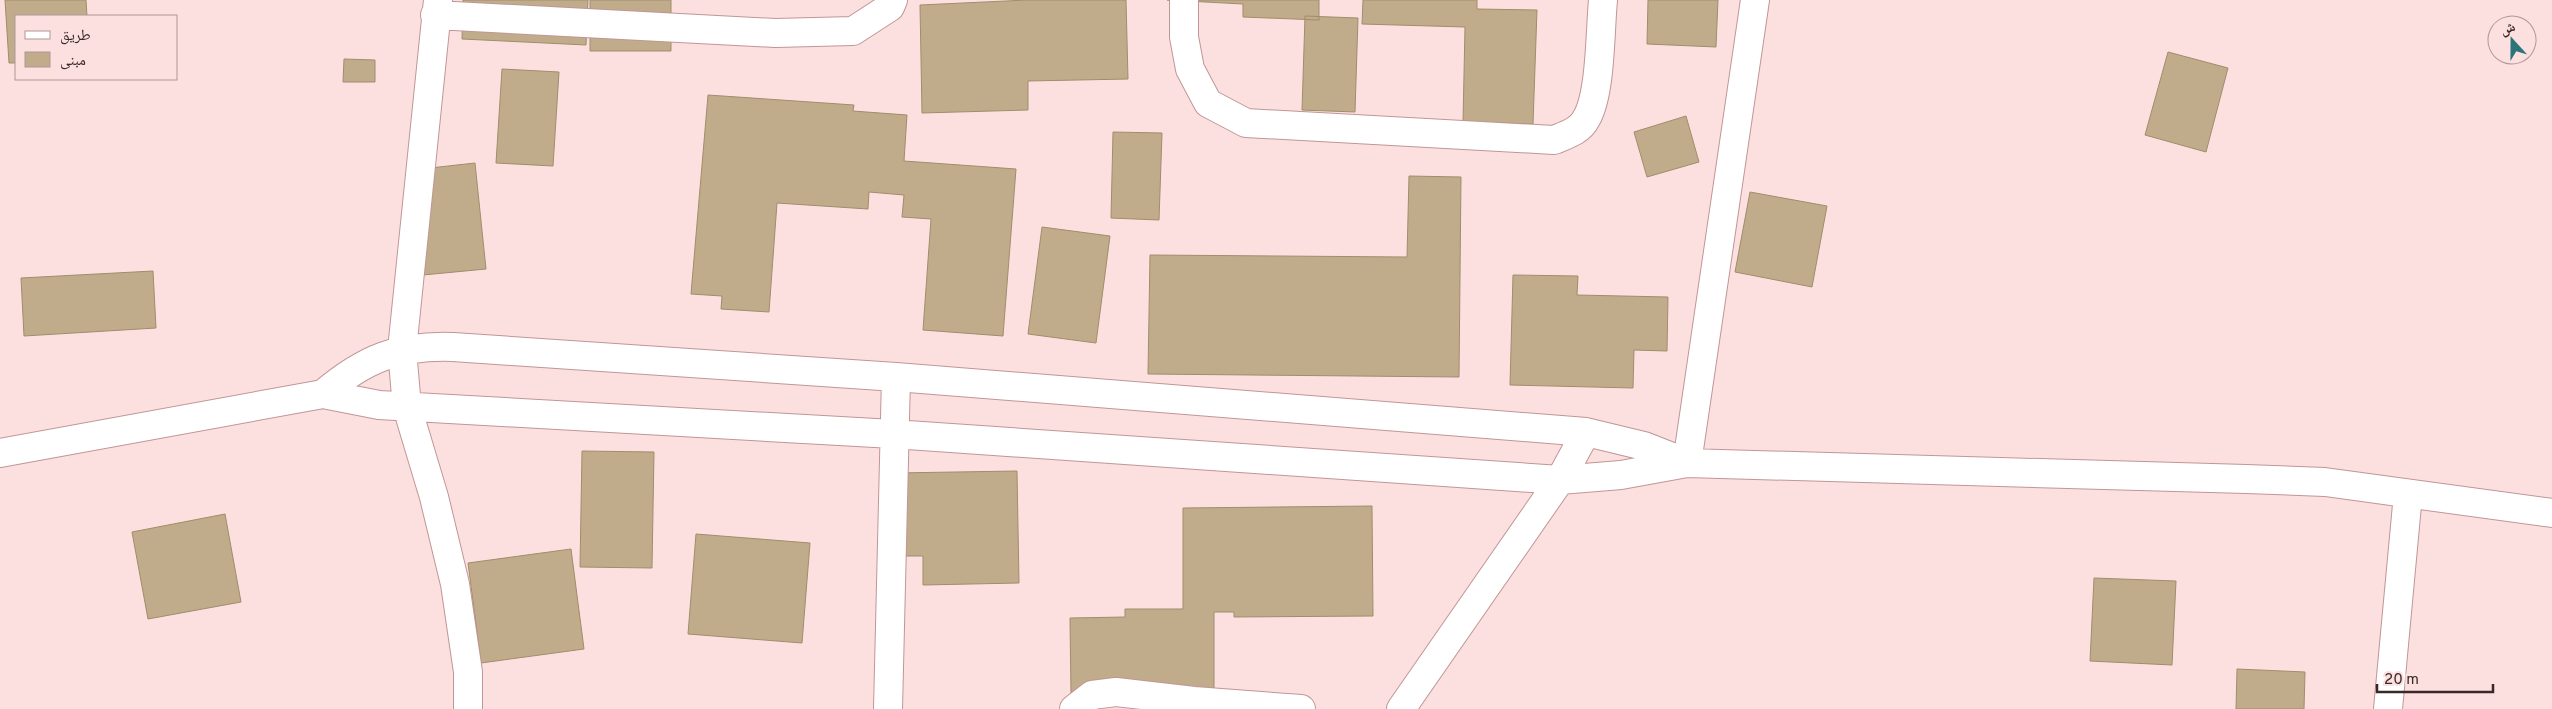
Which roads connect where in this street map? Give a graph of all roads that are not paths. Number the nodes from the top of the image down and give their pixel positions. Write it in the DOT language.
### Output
graph roads {
  1 [pos="893,0"];
  2 [pos="1184,0"];
  3 [pos="1603,0"];
  4 [pos="1755,0"];
  5 [pos="437,8"];
  6 [pos="402,350"];
  7 [pos="896,377"];
  8 [pos="324,394"];
  9 [pos="407,407"];
  10 [pos="1586,432"];
  11 [pos="893,434"];
  12 [pos="0,453"];
  13 [pos="1687,463"];
  14 [pos="1560,480"];
  15 [pos="2408,494"];
  16 [pos="2552,513"];
  17 [pos="468,709"];
  18 [pos="888,709"];
  19 [pos="1074,709"];
  20 [pos="1300,709"];
  21 [pos="1401,709"];
  22 [pos="2388,709"];
  1 -- 5 [label="street"];
  2 -- 3 [label="street"];
  4 -- 13 [label="street"];
  5 -- 6 [label="street"];
  6 -- 7 [label="street"];
  6 -- 8 [label="street"];
  6 -- 9 [label="street"];
  7 -- 10 [label="street"];
  7 -- 11 [label="street"];
  8 -- 9 [label="street"];
  8 -- 12 [label="street"];
  9 -- 11 [label="street"];
  9 -- 17 [label="street"];
  10 -- 13 [label="street"];
  10 -- 14 [label="street"];
  11 -- 14 [label="street"];
  11 -- 18 [label="street"];
  13 -- 14 [label="street"];
  13 -- 15 [label="street"];
  14 -- 21 [label="street"];
  15 -- 16 [label="street"];
  15 -- 22 [label="street"];
  19 -- 20 [label="street"];
}
